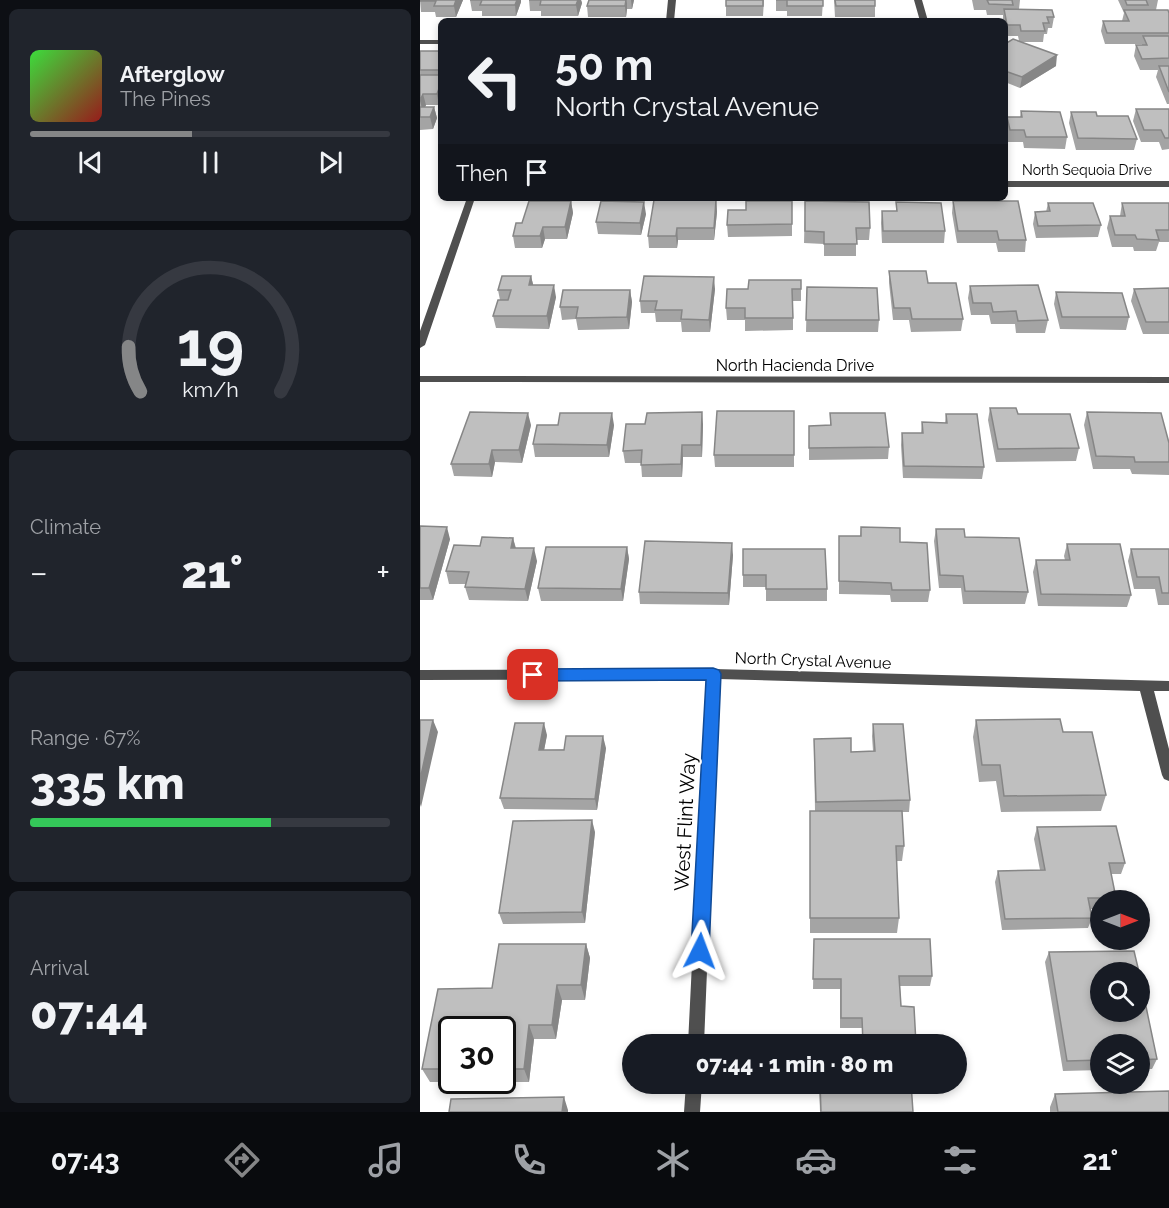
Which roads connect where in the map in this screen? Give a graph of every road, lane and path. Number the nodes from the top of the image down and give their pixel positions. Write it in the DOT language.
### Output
graph roads {
  1 [pos="672,0"];
  2 [pos="918,0"];
  3 [pos="670,18"];
  4 [pos="923,18"];
  5 [pos="420,42"];
  6 [pos="438,42"];
  7 [pos="1008,184"];
  8 [pos="1169,184"];
  9 [pos="470,201"];
  10 [pos="420,345"];
  11 [pos="420,379"];
  12 [pos="1169,380"];
  13 [pos="713,674"];
  14 [pos="420,675"];
  15 [pos="1169,686"];
  16 [pos="1146,687"];
  17 [pos="1169,775"];
  18 [pos="696,1034"];
  19 [pos="693,1094"];
  20 [pos="692,1112"];
  1 -- 3 [label="street"];
  2 -- 4 [label="street"];
  5 -- 6 [label="street"];
  7 -- 8 [label="street, North Sequoia Drive"];
  9 -- 10 [label="street"];
  11 -- 12 [label="street, North Hacienda Drive"];
  13 -- 14 [label="street, North Crystal Avenue"];
  13 -- 16 [label="street, North Crystal Avenue"];
  13 -- 18 [label="street, West Flint Way"];
  15 -- 16 [label="street, North Crystal Avenue"];
  16 -- 17 [label="street"];
  19 -- 20 [label="street"];
}
